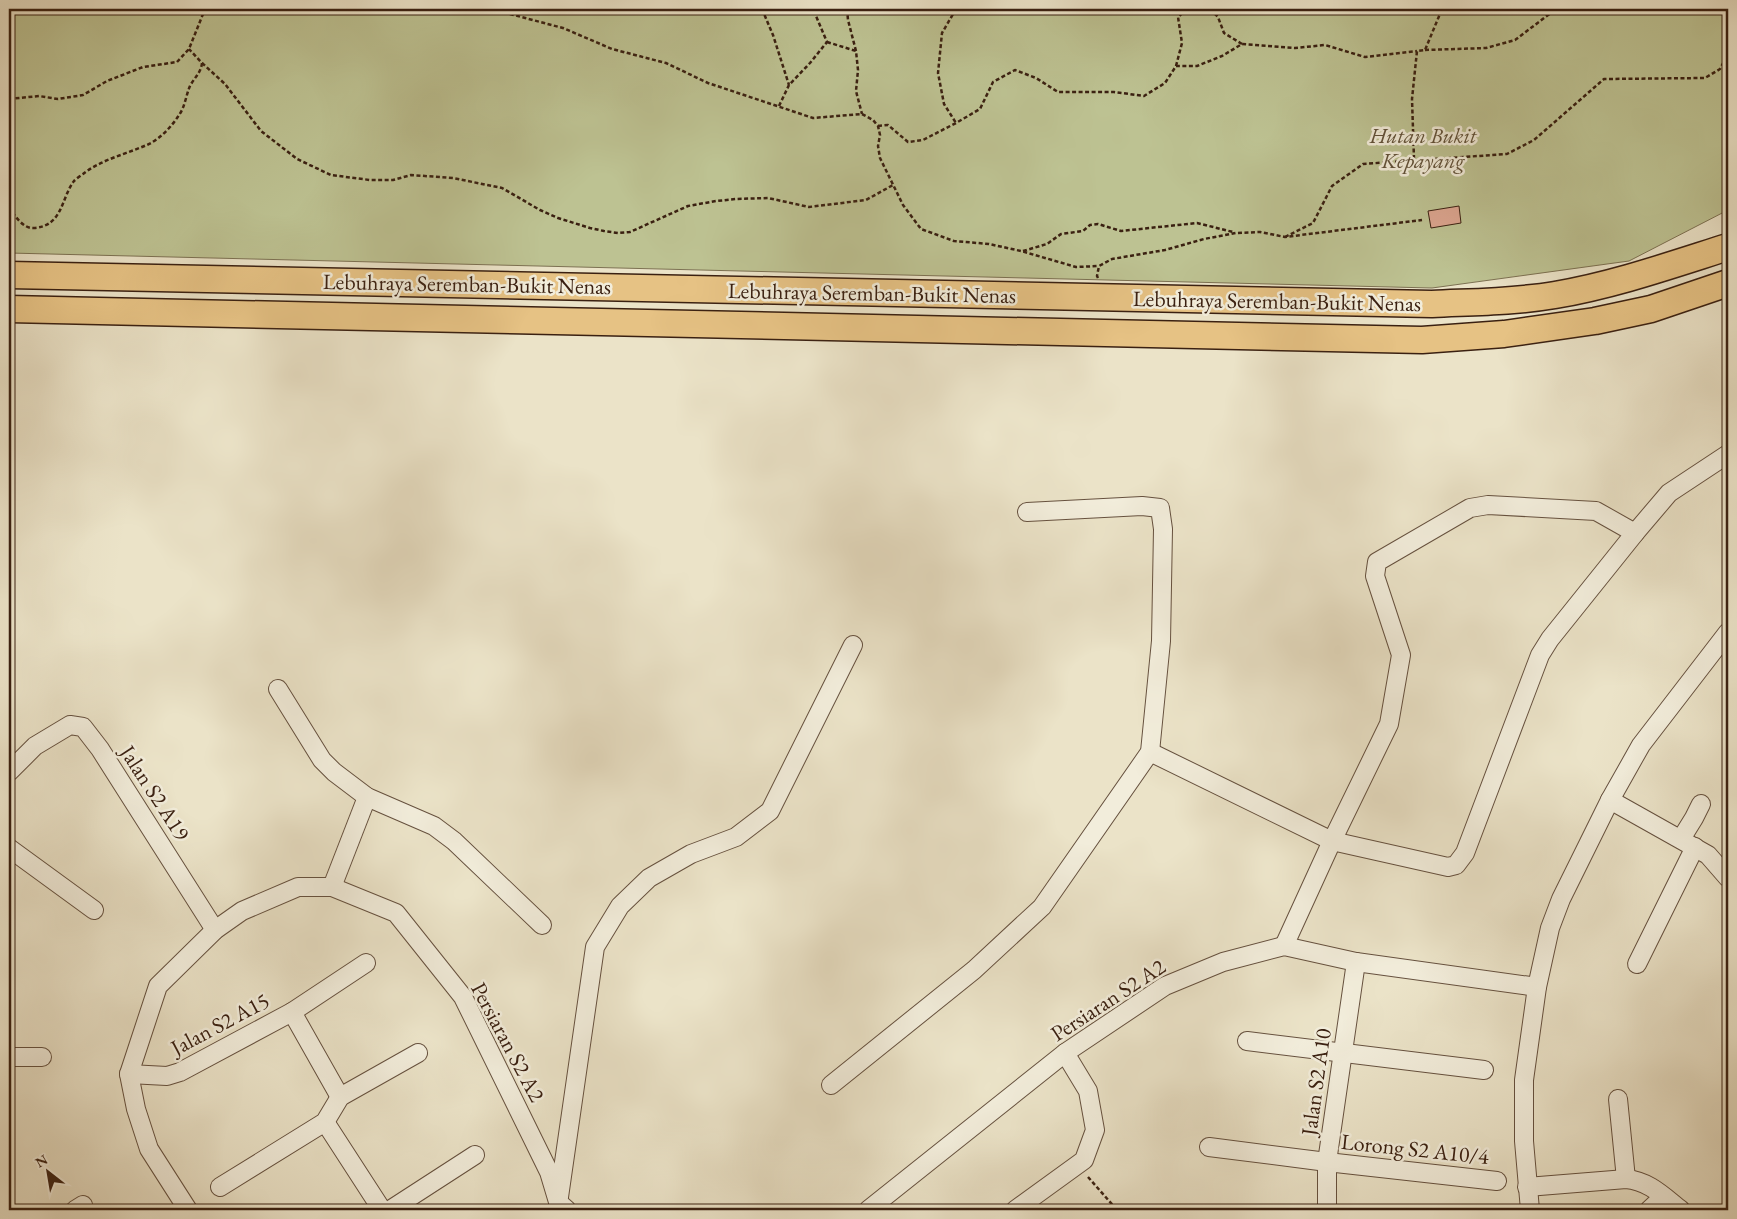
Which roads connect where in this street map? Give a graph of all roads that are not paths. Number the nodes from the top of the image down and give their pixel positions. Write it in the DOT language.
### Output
graph roads {
  1 [pos="1728,230"];
  2 [pos="1728,247"];
  3 [pos="1650,272"];
  4 [pos="9,275"];
  5 [pos="1728,283"];
  6 [pos="9,309"];
  7 [pos="1728,454"];
  8 [pos="1027,512"];
  9 [pos="1635,533"];
  10 [pos="1728,632"];
  11 [pos="853,645"];
  12 [pos="278,688"];
  13 [pos="1150,752"];
  14 [pos="9,772"];
  15 [pos="367,797"];
  16 [pos="1610,800"];
  17 [pos="1700,804"];
  18 [pos="1332,840"];
  19 [pos="1688,843"];
  20 [pos="9,848"];
  21 [pos="1728,878"];
  22 [pos="332,887"];
  23 [pos="94,910"];
  24 [pos="542,924"];
  25 [pos="216,930"];
  26 [pos="1284,946"];
  27 [pos="1356,962"];
  28 [pos="366,963"];
  29 [pos="1637,964"];
  30 [pos="1536,987"];
  31 [pos="292,1012"];
  32 [pos="1247,1041"];
  33 [pos="1343,1052"];
  34 [pos="418,1053"];
  35 [pos="1065,1053"];
  36 [pos="42,1057"];
  37 [pos="9,1058"];
  38 [pos="1484,1070"];
  39 [pos="130,1074"];
  40 [pos="831,1086"];
  41 [pos="340,1097"];
  42 [pos="1618,1099"];
  43 [pos="325,1122"];
  44 [pos="1209,1147"];
  45 [pos="475,1155"];
  46 [pos="1327,1162"];
  47 [pos="1626,1179"];
  48 [pos="1497,1181"];
  49 [pos="1527,1186"];
  50 [pos="220,1187"];
  51 [pos="1663,1197"];
  52 [pos="563,1206"];
  53 [pos="188,1210"];
  54 [pos="382,1210"];
  55 [pos="390,1210"];
  56 [pos="868,1210"];
  57 [pos="1015,1210"];
  58 [pos="1327,1210"];
  59 [pos="1530,1210"];
  60 [pos="1649,1210"];
  61 [pos="1681,1210"];
  1 -- 3 [label="highway"];
  2 -- 3 [label="highway, Lebuhraya Seremban-Bukit Nenas"];
  3 -- 4 [label="highway, Lebuhraya Seremban-Bukit Nenas"];
  5 -- 6 [label="highway, Lebuhraya Seremban-Bukit Nenas"];
  7 -- 9 [label="street"];
  8 -- 13 [label="street"];
  9 -- 18 [label="street"];
  9 -- 18 [label="street"];
  10 -- 16 [label="street"];
  11 -- 52 [label="street"];
  12 -- 15 [label="street"];
  13 -- 18 [label="street"];
  13 -- 40 [label="street"];
  14 -- 25 [label="street, Jalan S2 A19"];
  15 -- 22 [label="street"];
  15 -- 24 [label="street"];
  16 -- 19 [label="street"];
  16 -- 30 [label="street"];
  17 -- 19 [label="street"];
  18 -- 26 [label="street"];
  19 -- 21 [label="street"];
  19 -- 29 [label="street"];
  20 -- 23 [label="street"];
  22 -- 25 [label="street, Persiaran S2 A2"];
  22 -- 52 [label="street, Persiaran S2 A2"];
  25 -- 39 [label="street, Persiaran S2 A2"];
  26 -- 27 [label="street, Persiaran S2 A2"];
  26 -- 35 [label="street, Persiaran S2 A2"];
  27 -- 30 [label="street, Persiaran S2 A2"];
  27 -- 33 [label="street, Jalan S2 A10"];
  28 -- 31 [label="street"];
  30 -- 49 [label="street"];
  31 -- 39 [label="street, Jalan S2 A15"];
  31 -- 41 [label="street, Jalan S2 A15"];
  32 -- 33 [label="street"];
  33 -- 38 [label="street"];
  33 -- 46 [label="street, Jalan S2 A10"];
  34 -- 41 [label="street"];
  35 -- 56 [label="street, Persiaran S2 A2"];
  35 -- 57 [label="street"];
  36 -- 37 [label="street"];
  39 -- 53 [label="street, Persiaran S2 A2"];
  41 -- 43 [label="street"];
  42 -- 47 [label="street"];
  43 -- 50 [label="street"];
  43 -- 54 [label="street"];
  44 -- 46 [label="street, Lorong S2 A10/4"];
  45 -- 55 [label="street"];
  46 -- 48 [label="street, Lorong S2 A10/4"];
  46 -- 58 [label="street, Jalan S2 A10"];
  47 -- 49 [label="street"];
  47 -- 51 [label="street"];
  49 -- 59 [label="street"];
  51 -- 60 [label="street"];
  51 -- 61 [label="street"];
}
